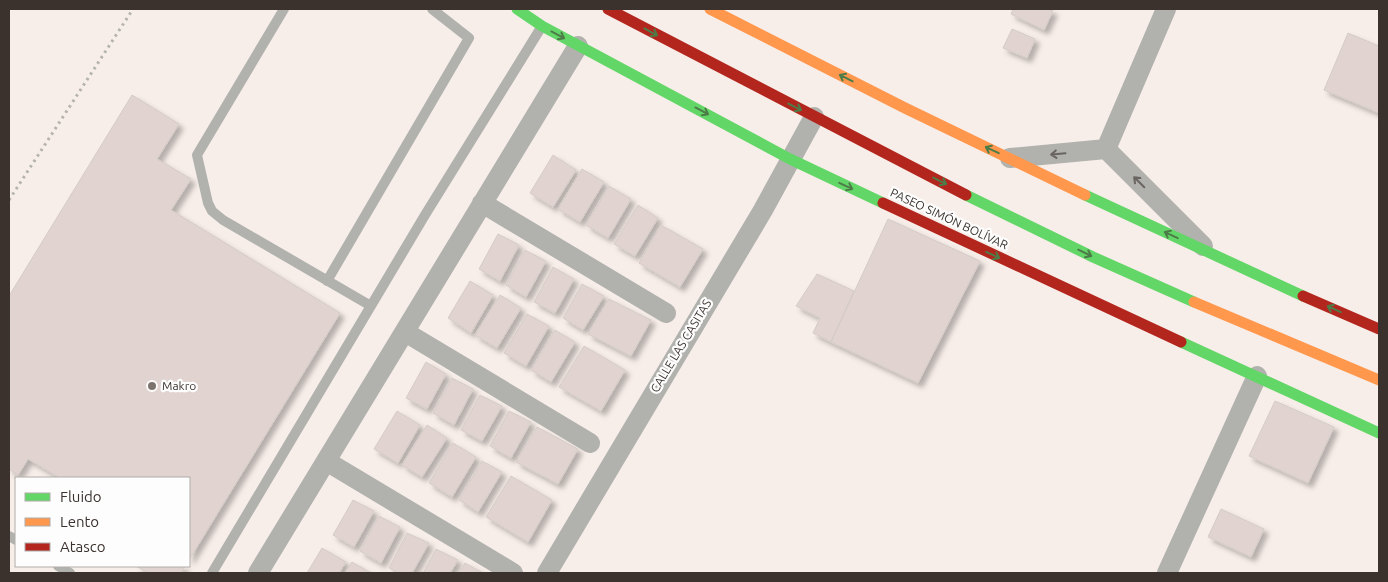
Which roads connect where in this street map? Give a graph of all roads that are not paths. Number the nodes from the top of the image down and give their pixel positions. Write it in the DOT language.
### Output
graph roads {
  1 [pos="284,9"];
  2 [pos="432,9"];
  3 [pos="517,9"];
  4 [pos="608,9"];
  5 [pos="710,9"];
  6 [pos="1166,9"];
  7 [pos="542,26"];
  8 [pos="578,46"];
  9 [pos="814,117"];
  10 [pos="1106,149"];
  11 [pos="1010,158"];
  12 [pos="790,159"];
  13 [pos="482,203"];
  14 [pos="1211,254"];
  15 [pos="327,281"];
  16 [pos="371,306"];
  17 [pos="666,313"];
  18 [pos="1379,329"];
  19 [pos="405,332"];
  20 [pos="1257,376"];
  21 [pos="1379,380"];
  22 [pos="1379,433"];
  23 [pos="590,443"];
  24 [pos="326,461"];
  25 [pos="212,573"];
  26 [pos="258,573"];
  27 [pos="513,573"];
  28 [pos="547,573"];
  29 [pos="1166,573"];
  1 -- 15 [label="lane"];
  2 -- 15 [label="lane"];
  3 -- 7 [label="main road, PASEO SIMÓN BOLÍVAR"];
  4 -- 9 [label="main road, one-way"];
  11 -- 5 [label="main road, one-way"];
  6 -- 10 [label="street"];
  7 -- 8 [label="main road, PASEO SIMÓN BOLÍVAR, one-way"];
  7 -- 16 [label="lane"];
  8 -- 12 [label="main road, PASEO SIMÓN BOLÍVAR, one-way"];
  8 -- 13 [label="street"];
  9 -- 12 [label="street, CALLE LAS CASITAS"];
  9 -- 21 [label="main road, one-way"];
  10 -- 11 [label="street, one-way"];
  14 -- 10 [label="street, one-way"];
  14 -- 11 [label="main road, one-way"];
  12 -- 20 [label="main road, PASEO SIMÓN BOLÍVAR, one-way"];
  12 -- 28 [label="street, CALLE LAS CASITAS"];
  13 -- 17 [label="street"];
  13 -- 19 [label="street"];
  18 -- 14 [label="main road, one-way"];
  15 -- 16 [label="lane"];
  16 -- 25 [label="lane"];
  19 -- 23 [label="street"];
  19 -- 24 [label="street"];
  20 -- 22 [label="main road, PASEO SIMÓN BOLÍVAR"];
  20 -- 29 [label="street"];
  24 -- 26 [label="street"];
  24 -- 27 [label="street"];
}
